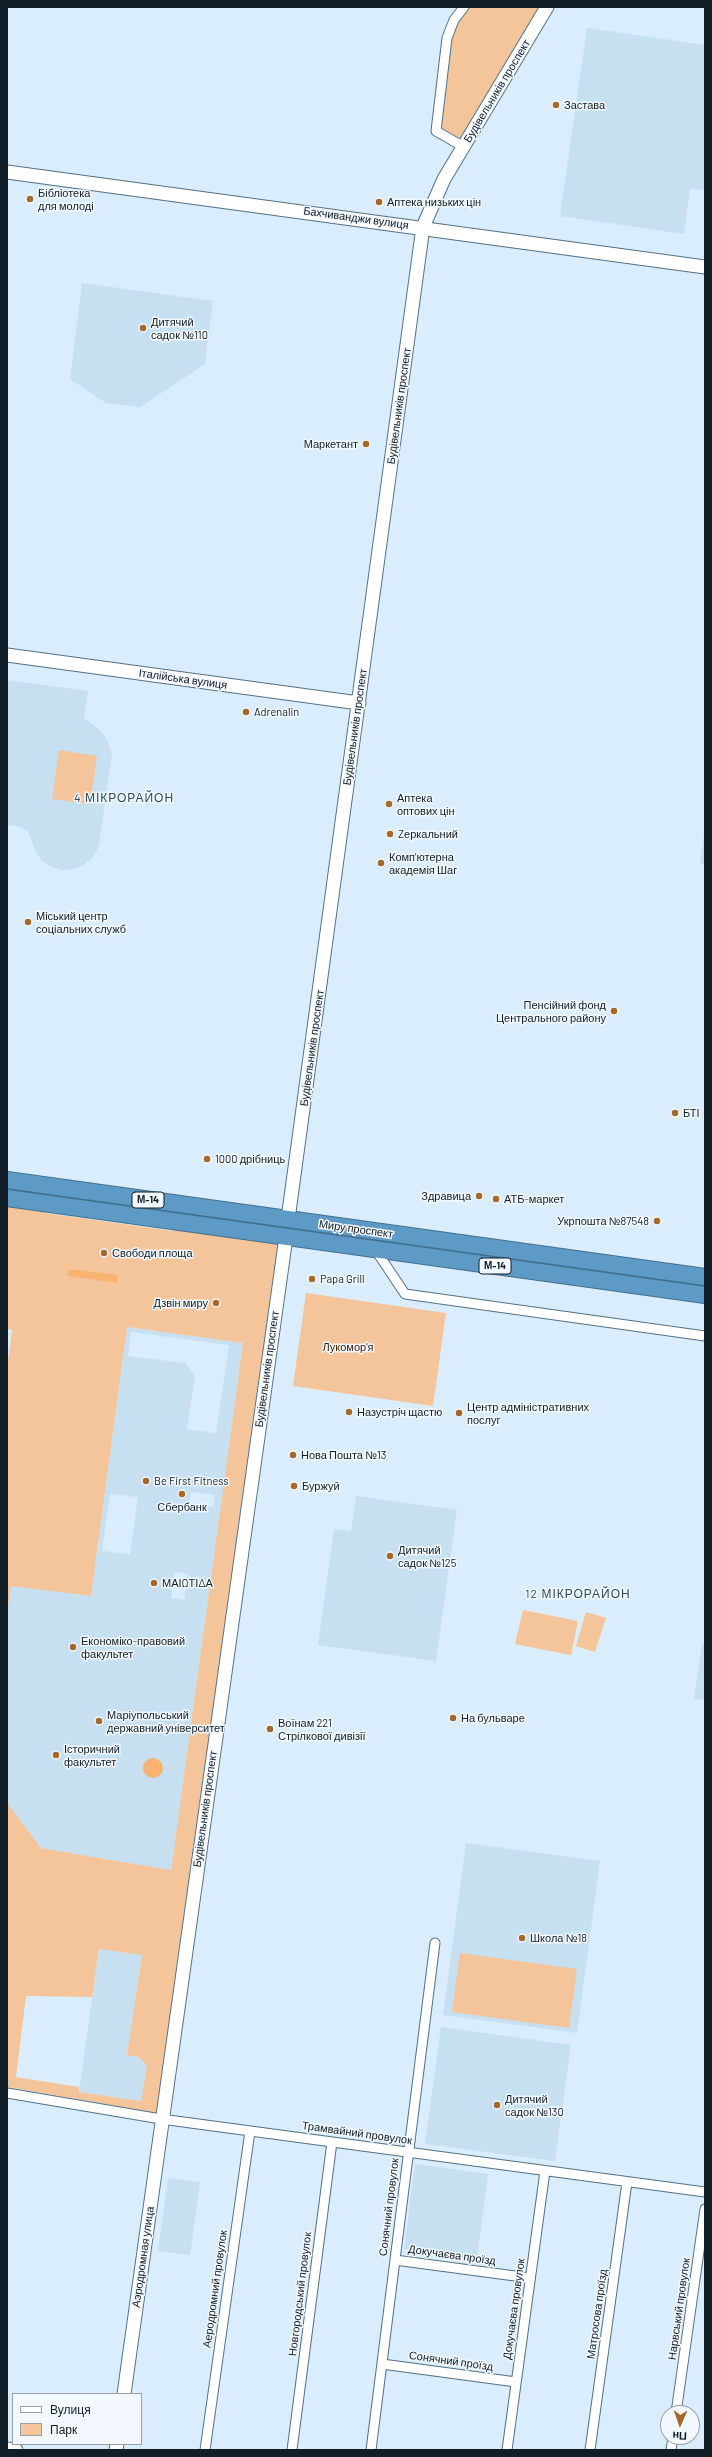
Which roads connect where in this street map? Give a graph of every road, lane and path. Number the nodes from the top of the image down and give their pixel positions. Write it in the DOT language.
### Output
graph roads {
  1 [pos="464,7"];
  2 [pos="547,7"];
  3 [pos="464,147"];
  4 [pos="7,172"];
  5 [pos="423,227"];
  6 [pos="705,267"];
  7 [pos="7,655"];
  8 [pos="358,703"];
  9 [pos="7,1180"];
  10 [pos="7,1198"];
  11 [pos="288,1219"];
  12 [pos="286,1237"];
  13 [pos="375,1249"];
  14 [pos="705,1277"];
  15 [pos="705,1295"];
  16 [pos="705,1336"];
  17 [pos="435,1943"];
  18 [pos="7,2093"];
  19 [pos="162,2119"];
  20 [pos="250,2131"];
  21 [pos="332,2142"];
  22 [pos="408,2152"];
  23 [pos="545,2171"];
  24 [pos="627,2182"];
  25 [pos="705,2192"];
  26 [pos="705,2209"];
  27 [pos="395,2260"];
  28 [pos="530,2278"];
  29 [pos="382,2364"];
  30 [pos="516,2382"];
  31 [pos="124,2393"];
  32 [pos="677,2405"];
  33 [pos="7,2449"];
  34 [pos="16,2450"];
  35 [pos="205,2450"];
  36 [pos="292,2450"];
  37 [pos="371,2450"];
  38 [pos="507,2450"];
  39 [pos="590,2450"];
  1 -- 3 [label="street"];
  2 -- 3 [label="main road, Будівельників проспект"];
  3 -- 5 [label="main road, Будівельників проспект"];
  4 -- 5 [label="main road, Бахчиванджи вулиця"];
  5 -- 6 [label="main road, Бахчиванджи вулиця"];
  5 -- 8 [label="main road, Будівельників проспект"];
  7 -- 8 [label="main road, Італійська вулиця"];
  8 -- 11 [label="main road, Будівельників проспект"];
  9 -- 11 [label="highway, Миру проспект / М-14"];
  10 -- 12 [label="highway, Миру проспект / М-14"];
  11 -- 12 [label="highway, Будівельників проспект"];
  11 -- 14 [label="highway, Миру проспект / М-14"];
  12 -- 13 [label="highway, Миру проспект / М-14"];
  12 -- 19 [label="main road, Будівельників проспект"];
  13 -- 15 [label="highway, Миру проспект / М-14"];
  13 -- 16 [label="street"];
  17 -- 22 [label="street, Сонячний провулок"];
  18 -- 19 [label="street, Трамвайний провулок"];
  19 -- 20 [label="street, Трамвайний провулок"];
  19 -- 31 [label="main road, Аэродромная улица"];
  20 -- 21 [label="street, Трамвайний провулок"];
  20 -- 35 [label="street, Аеродромний провулок"];
  21 -- 22 [label="street, Трамвайний провулок"];
  21 -- 36 [label="street, Новгородський провулок"];
  22 -- 23 [label="street, Трамвайний провулок"];
  22 -- 27 [label="street, Сонячний провулок"];
  23 -- 24 [label="street, Трамвайний провулок"];
  23 -- 28 [label="street, Докучаєва провулок"];
  24 -- 25 [label="street, Трамвайний провулок"];
  24 -- 39 [label="street, Матросова проїзд"];
  26 -- 32 [label="street, Нарвський провулок"];
  27 -- 28 [label="street, Докучаєва проїзд"];
  27 -- 29 [label="street, Сонячний провулок"];
  28 -- 30 [label="street, Докучаєва провулок"];
  29 -- 30 [label="street, Сонячний проїзд"];
  29 -- 37 [label="street, Сонячний провулок"];
  30 -- 38 [label="street, Докучаєва провулок"];
  33 -- 34 [label="main road"];
}
